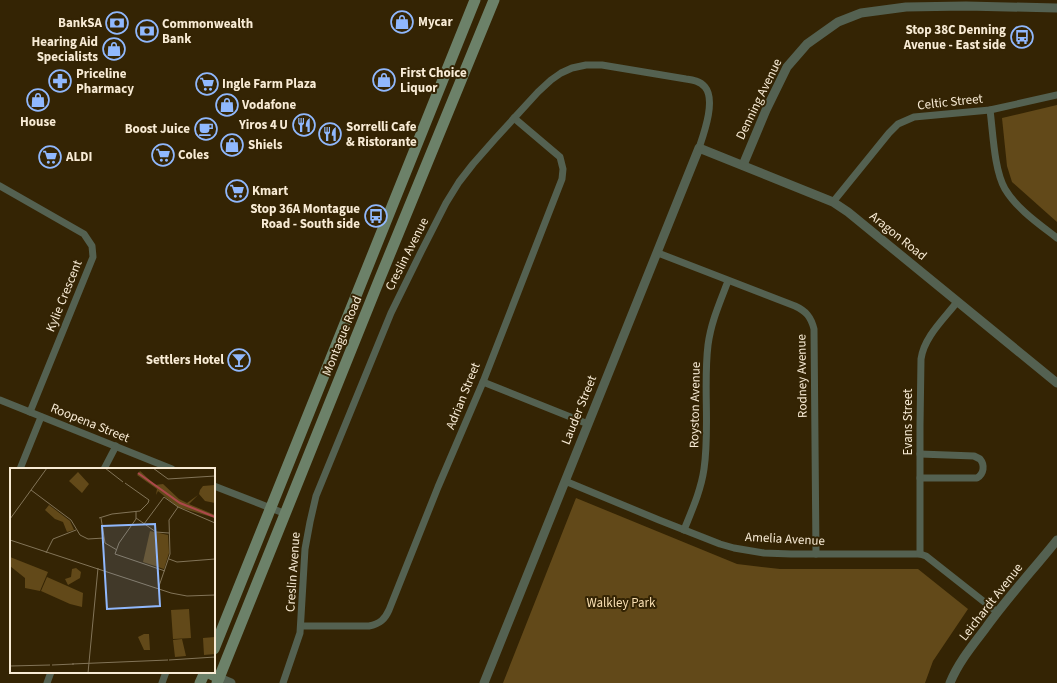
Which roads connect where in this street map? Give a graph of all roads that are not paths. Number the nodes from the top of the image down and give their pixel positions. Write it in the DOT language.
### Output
graph roads {
  1 [pos="475,0"];
  2 [pos="494,0"];
  3 [pos="906,4"];
  4 [pos="1057,8"];
  5 [pos="1057,95"];
  6 [pos="990,110"];
  7 [pos="514,118"];
  8 [pos="699,148"];
  9 [pos="743,165"];
  10 [pos="0,186"];
  11 [pos="833,202"];
  12 [pos="1057,238"];
  13 [pos="658,253"];
  14 [pos="728,281"];
  15 [pos="957,302"];
  16 [pos="483,382"];
  17 [pos="1057,383"];
  18 [pos="0,400"];
  19 [pos="30,412"];
  20 [pos="41,417"];
  21 [pos="588,424"];
  22 [pos="116,446"];
  23 [pos="920,454"];
  24 [pos="158,466"];
  25 [pos="20,468"];
  26 [pos="105,468"];
  27 [pos="920,478"];
  28 [pos="565,481"];
  29 [pos="215,486"];
  30 [pos="270,507"];
  31 [pos="286,514"];
  32 [pos="684,530"];
  33 [pos="1057,540"];
  34 [pos="816,554"];
  35 [pos="920,554"];
  36 [pos="997,612"];
  37 [pos="301,626"];
  38 [pos="215,646"];
  39 [pos="51,673"];
  40 [pos="166,673"];
  41 [pos="205,673"];
  42 [pos="208,673"];
  43 [pos="218,680"];
  44 [pos="47,683"];
  45 [pos="162,683"];
  46 [pos="200,683"];
  47 [pos="231,683"];
  48 [pos="283,683"];
  49 [pos="484,683"];
  50 [pos="950,683"];
  1 -- 30 [label="main road, Montague Road"];
  2 -- 31 [label="main road, Montague Road"];
  3 -- 4 [label="street, Denning Avenue"];
  3 -- 9 [label="street, Denning Avenue"];
  5 -- 6 [label="street, Celtic Street"];
  6 -- 11 [label="street, Celtic Street"];
  6 -- 12 [label="street"];
  7 -- 8 [label="street, Creslin Avenue"];
  7 -- 16 [label="street, Adrian Street"];
  7 -- 37 [label="street, Creslin Avenue"];
  8 -- 9 [label="street, Aragon Road"];
  8 -- 13 [label="street, Lauder Street"];
  9 -- 11 [label="street, Aragon Road"];
  10 -- 19 [label="street, Kylie Crescent"];
  11 -- 15 [label="street, Aragon Road"];
  13 -- 14 [label="street, Rodney Avenue"];
  13 -- 21 [label="street, Lauder Street"];
  14 -- 32 [label="street, Royston Avenue"];
  14 -- 34 [label="street, Rodney Avenue"];
  15 -- 17 [label="street, Aragon Road"];
  15 -- 23 [label="street, Evans Street"];
  16 -- 21 [label="street"];
  16 -- 37 [label="street, Adrian Street"];
  18 -- 19 [label="street, Roopena Street"];
  19 -- 20 [label="street, Roopena Street"];
  20 -- 22 [label="street, Roopena Street"];
  20 -- 25 [label="street"];
  21 -- 28 [label="street, Lauder Street"];
  22 -- 24 [label="street, Roopena Street"];
  22 -- 26 [label="street"];
  23 -- 27 [label="street, Evans Street"];
  23 -- 27 [label="street"];
  27 -- 35 [label="street, Evans Street"];
  28 -- 32 [label="street, Amelia Avenue"];
  28 -- 49 [label="street, Lauder Street"];
  29 -- 30 [label="street"];
  30 -- 31 [label="street"];
  30 -- 38 [label="main road, Montague Road"];
  31 -- 43 [label="main road, Montague Road"];
  32 -- 34 [label="street, Amelia Avenue"];
  33 -- 36 [label="street, Leichardt Avenue"];
  34 -- 35 [label="street, Amelia Avenue"];
  35 -- 36 [label="street, Amelia Avenue"];
  36 -- 50 [label="street, Leichardt Avenue"];
  37 -- 48 [label="street, Creslin Avenue"];
  39 -- 44 [label="street"];
  40 -- 45 [label="street"];
  41 -- 46 [label="main road"];
  42 -- 43 [label="main road"];
  43 -- 47 [label="street"];
}
